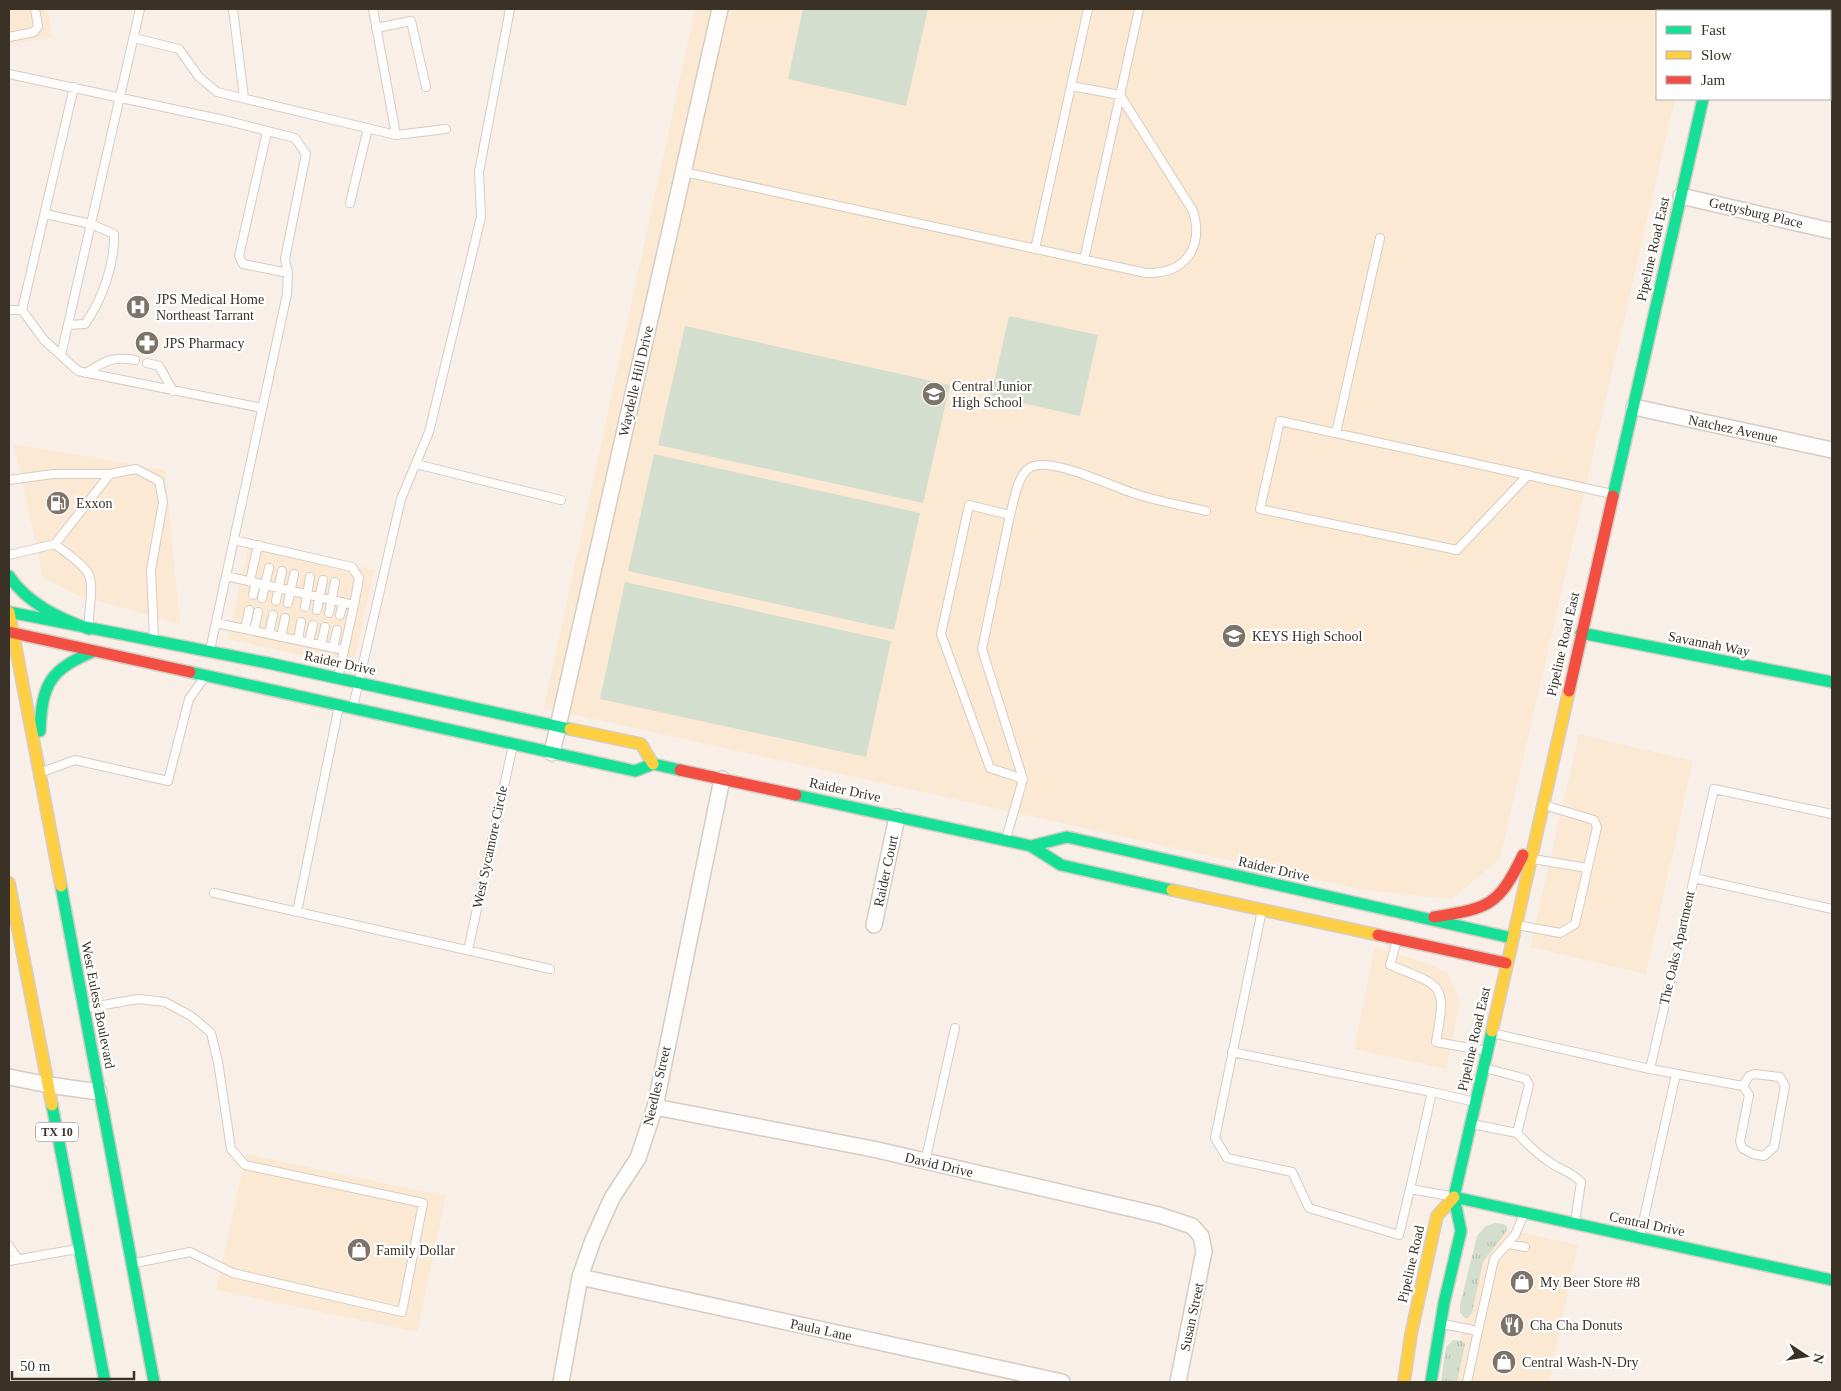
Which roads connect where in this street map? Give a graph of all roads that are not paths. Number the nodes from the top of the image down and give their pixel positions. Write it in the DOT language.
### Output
graph roads {
  1 [pos="35,9"];
  2 [pos="140,9"];
  3 [pos="373,9"];
  4 [pos="510,9"];
  5 [pos="720,9"];
  6 [pos="1088,9"];
  7 [pos="1139,9"];
  8 [pos="234,10"];
  9 [pos="376,28"];
  10 [pos="9,37"];
  11 [pos="134,38"];
  12 [pos="9,74"];
  13 [pos="1071,86"];
  14 [pos="426,87"];
  15 [pos="74,88"];
  16 [pos="1120,95"];
  17 [pos="244,98"];
  18 [pos="121,99"];
  19 [pos="1703,100"];
  20 [pos="368,128"];
  21 [pos="446,129"];
  22 [pos="267,132"];
  23 [pos="396,135"];
  24 [pos="684,172"];
  25 [pos="1681,196"];
  26 [pos="350,203"];
  27 [pos="45,214"];
  28 [pos="92,224"];
  29 [pos="1832,231"];
  30 [pos="1380,238"];
  31 [pos="1035,249"];
  32 [pos="1084,260"];
  33 [pos="288,273"];
  34 [pos="9,310"];
  35 [pos="22,310"];
  36 [pos="68,325"];
  37 [pos="61,355"];
  38 [pos="134,360"];
  39 [pos="146,363"];
  40 [pos="86,373"];
  41 [pos="173,391"];
  42 [pos="1634,407"];
  43 [pos="262,408"];
  44 [pos="1336,433"];
  45 [pos="1832,450"];
  46 [pos="416,464"];
  47 [pos="110,474"];
  48 [pos="1528,475"];
  49 [pos="9,480"];
  50 [pos="1614,494"];
  51 [pos="561,500"];
  52 [pos="1206,511"];
  53 [pos="1010,516"];
  54 [pos="234,540"];
  55 [pos="56,544"];
  56 [pos="258,545"];
  57 [pos="9,555"];
  58 [pos="269,568"];
  59 [pos="282,571"];
  60 [pos="294,574"];
  61 [pos="9,576"];
  62 [pos="226,576"];
  63 [pos="310,577"];
  64 [pos="323,580"];
  65 [pos="253,582"];
  66 [pos="335,582"];
  67 [pos="265,585"];
  68 [pos="279,588"];
  69 [pos="291,591"];
  70 [pos="307,595"];
  71 [pos="253,596"];
  72 [pos="262,598"];
  73 [pos="320,598"];
  74 [pos="332,600"];
  75 [pos="276,601"];
  76 [pos="288,603"];
  77 [pos="343,603"];
  78 [pos="354,605"];
  79 [pos="305,607"];
  80 [pos="250,610"];
  81 [pos="317,610"];
  82 [pos="9,612"];
  83 [pos="258,612"];
  84 [pos="329,613"];
  85 [pos="340,615"];
  86 [pos="273,616"];
  87 [pos="285,618"];
  88 [pos="301,622"];
  89 [pos="216,623"];
  90 [pos="313,624"];
  91 [pos="325,627"];
  92 [pos="89,629"];
  93 [pos="245,629"];
  94 [pos="337,630"];
  95 [pos="254,631"];
  96 [pos="1581,632"];
  97 [pos="11,633"];
  98 [pos="269,634"];
  99 [pos="281,637"];
  100 [pos="154,640"];
  101 [pos="298,640"];
  102 [pos="310,642"];
  103 [pos="321,645"];
  104 [pos="333,648"];
  105 [pos="344,650"];
  106 [pos="94,651"];
  107 [pos="210,652"];
  108 [pos="205,676"];
  109 [pos="338,678"];
  110 [pos="359,682"];
  111 [pos="1832,682"];
  112 [pos="339,706"];
  113 [pos="353,709"];
  114 [pos="558,726"];
  115 [pos="513,744"];
  116 [pos="552,753"];
  117 [pos="653,764"];
  118 [pos="39,773"];
  119 [pos="722,779"];
  120 [pos="1023,780"];
  121 [pos="1542,805"];
  122 [pos="1832,814"];
  123 [pos="897,817"];
  124 [pos="1536,828"];
  125 [pos="1006,841"];
  126 [pos="1031,846"];
  127 [pos="1530,858"];
  128 [pos="1588,868"];
  129 [pos="1694,878"];
  130 [pos="9,883"];
  131 [pos="214,893"];
  132 [pos="1832,909"];
  133 [pos="1262,910"];
  134 [pos="297,912"];
  135 [pos="1334,912"];
  136 [pos="1425,919"];
  137 [pos="1515,924"];
  138 [pos="874,925"];
  139 [pos="1512,938"];
  140 [pos="1397,940"];
  141 [pos="468,950"];
  142 [pos="1506,963"];
  143 [pos="550,969"];
  144 [pos="84,1008"];
  145 [pos="955,1028"];
  146 [pos="1491,1033"];
  147 [pos="1232,1052"];
  148 [pos="1487,1052"];
  149 [pos="1483,1067"];
  150 [pos="1650,1069"];
  151 [pos="1676,1074"];
  152 [pos="9,1076"];
  153 [pos="48,1086"];
  154 [pos="1743,1086"];
  155 [pos="99,1092"];
  156 [pos="1432,1092"];
  157 [pos="1475,1102"];
  158 [pos="655,1107"];
  159 [pos="1470,1123"];
  160 [pos="1517,1133"];
  161 [pos="926,1162"];
  162 [pos="1410,1189"];
  163 [pos="1454,1197"];
  164 [pos="1525,1212"];
  165 [pos="1575,1224"];
  166 [pos="1639,1238"];
  167 [pos="1508,1244"];
  168 [pos="9,1246"];
  169 [pos="1524,1247"];
  170 [pos="79,1249"];
  171 [pos="1204,1251"];
  172 [pos="18,1259"];
  173 [pos="9,1261"];
  174 [pos="132,1264"];
  175 [pos="580,1277"];
  176 [pos="1832,1280"];
  177 [pos="1441,1324"];
  178 [pos="1478,1331"];
  179 [pos="104,1382"];
  180 [pos="154,1382"];
  181 [pos="561,1382"];
  182 [pos="1062,1382"];
  183 [pos="1178,1382"];
  184 [pos="1404,1382"];
  185 [pos="1431,1382"];
  186 [pos="1466,1382"];
  1 -- 10 [label="lane"];
  2 -- 11 [label="lane"];
  3 -- 9 [label="lane"];
  4 -- 46 [label="lane"];
  5 -- 24 [label="street, Waydelle Hill Drive"];
  6 -- 13 [label="lane"];
  7 -- 16 [label="lane"];
  8 -- 17 [label="lane"];
  9 -- 14 [label="lane"];
  9 -- 23 [label="lane"];
  11 -- 17 [label="lane"];
  11 -- 18 [label="lane"];
  12 -- 15 [label="lane"];
  13 -- 16 [label="lane"];
  13 -- 31 [label="lane"];
  15 -- 18 [label="lane"];
  15 -- 27 [label="lane"];
  16 -- 32 [label="lane"];
  16 -- 32 [label="lane"];
  17 -- 20 [label="lane"];
  18 -- 22 [label="lane"];
  18 -- 28 [label="lane"];
  19 -- 25 [label="main road, Pipeline Road East"];
  20 -- 23 [label="lane"];
  20 -- 26 [label="lane"];
  21 -- 23 [label="lane"];
  22 -- 33 [label="lane"];
  22 -- 33 [label="lane"];
  24 -- 31 [label="lane"];
  24 -- 114 [label="street, Waydelle Hill Drive"];
  25 -- 29 [label="street, Gettysburg Place"];
  25 -- 42 [label="main road, Pipeline Road East"];
  27 -- 28 [label="lane"];
  27 -- 35 [label="lane"];
  28 -- 36 [label="lane"];
  28 -- 36 [label="lane"];
  30 -- 44 [label="lane"];
  31 -- 32 [label="lane"];
  33 -- 43 [label="lane"];
  34 -- 35 [label="lane"];
  35 -- 37 [label="lane"];
  36 -- 37 [label="lane"];
  37 -- 40 [label="lane"];
  38 -- 40 [label="lane"];
  39 -- 41 [label="lane"];
  40 -- 41 [label="lane"];
  41 -- 43 [label="lane"];
  42 -- 45 [label="street, Natchez Avenue"];
  42 -- 50 [label="main road, Pipeline Road East"];
  43 -- 54 [label="lane"];
  44 -- 48 [label="lane"];
  44 -- 48 [label="lane"];
  46 -- 51 [label="lane"];
  46 -- 110 [label="lane"];
  47 -- 49 [label="lane"];
  47 -- 55 [label="lane"];
  47 -- 100 [label="lane"];
  48 -- 50 [label="lane"];
  50 -- 96 [label="main road, Pipeline Road East"];
  52 -- 53 [label="lane"];
  53 -- 120 [label="lane"];
  53 -- 120 [label="lane"];
  54 -- 56 [label="lane"];
  54 -- 62 [label="lane"];
  55 -- 57 [label="lane"];
  55 -- 92 [label="lane"];
  56 -- 65 [label="lane"];
  56 -- 78 [label="lane"];
  58 -- 67 [label="lane"];
  59 -- 68 [label="lane"];
  60 -- 69 [label="lane"];
  61 -- 92 [label="main road"];
  62 -- 65 [label="lane"];
  62 -- 89 [label="lane"];
  63 -- 70 [label="lane"];
  64 -- 73 [label="lane"];
  65 -- 67 [label="lane"];
  65 -- 71 [label="lane"];
  66 -- 74 [label="lane"];
  67 -- 68 [label="lane"];
  67 -- 72 [label="lane"];
  68 -- 69 [label="lane"];
  68 -- 75 [label="lane"];
  69 -- 70 [label="lane"];
  69 -- 76 [label="lane"];
  70 -- 73 [label="lane"];
  70 -- 79 [label="lane"];
  73 -- 74 [label="lane"];
  73 -- 81 [label="lane"];
  74 -- 77 [label="lane"];
  74 -- 84 [label="lane"];
  77 -- 78 [label="lane"];
  77 -- 85 [label="lane"];
  78 -- 105 [label="lane"];
  80 -- 93 [label="lane"];
  82 -- 92 [label="main road, Raider Drive"];
  82 -- 97 [label="main road, West Euless Boulevard"];
  83 -- 95 [label="lane"];
  86 -- 98 [label="lane"];
  87 -- 99 [label="lane"];
  88 -- 101 [label="lane"];
  89 -- 93 [label="lane"];
  89 -- 107 [label="lane"];
  90 -- 102 [label="lane"];
  91 -- 103 [label="lane"];
  92 -- 100 [label="main road, Raider Drive"];
  93 -- 95 [label="lane"];
  94 -- 104 [label="lane"];
  95 -- 98 [label="lane"];
  96 -- 111 [label="main road, Savannah Way"];
  96 -- 121 [label="main road, Pipeline Road East"];
  97 -- 106 [label="main road, Raider Drive"];
  97 -- 118 [label="main road, West Euless Boulevard"];
  98 -- 99 [label="lane"];
  99 -- 101 [label="lane"];
  100 -- 107 [label="main road, Raider Drive"];
  101 -- 102 [label="lane"];
  102 -- 103 [label="lane"];
  103 -- 104 [label="lane"];
  104 -- 105 [label="lane"];
  105 -- 109 [label="lane"];
  106 -- 108 [label="main road, Raider Drive"];
  106 -- 118 [label="main road"];
  107 -- 108 [label="main road"];
  107 -- 109 [label="main road, Raider Drive"];
  108 -- 112 [label="main road, Raider Drive"];
  108 -- 118 [label="lane"];
  109 -- 110 [label="main road, Raider Drive"];
  110 -- 113 [label="lane"];
  110 -- 114 [label="main road, Raider Drive"];
  112 -- 113 [label="main road, Raider Drive"];
  112 -- 134 [label="lane"];
  113 -- 115 [label="main road, Raider Drive"];
  114 -- 116 [label="street, Waydelle Hill Drive"];
  114 -- 117 [label="main road, Raider Drive"];
  115 -- 116 [label="main road, Raider Drive"];
  115 -- 141 [label="lane, West Sycamore Circle"];
  116 -- 117 [label="main road, Raider Drive"];
  117 -- 119 [label="main road, Raider Drive"];
  118 -- 144 [label="main road, West Euless Boulevard"];
  119 -- 123 [label="main road, Raider Drive"];
  119 -- 158 [label="street, Needles Street"];
  120 -- 125 [label="lane"];
  121 -- 124 [label="main road, Pipeline Road East"];
  121 -- 128 [label="lane"];
  122 -- 129 [label="lane"];
  123 -- 125 [label="main road, Raider Drive"];
  123 -- 138 [label="street, Raider Court"];
  124 -- 127 [label="main road, Pipeline Road East"];
  124 -- 136 [label="main road"];
  125 -- 126 [label="main road, Raider Drive"];
  126 -- 133 [label="main road, Raider Drive"];
  126 -- 135 [label="main road, Raider Drive"];
  127 -- 128 [label="lane"];
  127 -- 137 [label="main road, Pipeline Road East"];
  128 -- 137 [label="lane"];
  129 -- 132 [label="lane, The Oaks Apartment"];
  129 -- 150 [label="lane, The Oaks Apartment"];
  130 -- 153 [label="main road, TX 10"];
  131 -- 134 [label="lane"];
  133 -- 135 [label="main road, Raider Drive"];
  133 -- 147 [label="lane"];
  134 -- 141 [label="lane"];
  135 -- 136 [label="main road, Raider Drive"];
  135 -- 140 [label="main road, Raider Drive"];
  136 -- 139 [label="main road, Raider Drive"];
  137 -- 139 [label="main road, Pipeline Road East"];
  139 -- 142 [label="main road, Pipeline Road East"];
  140 -- 142 [label="main road, Raider Drive"];
  140 -- 148 [label="lane"];
  141 -- 143 [label="lane"];
  142 -- 146 [label="main road, Pipeline Road East"];
  144 -- 155 [label="main road, West Euless Boulevard"];
  144 -- 174 [label="lane"];
  145 -- 161 [label="lane"];
  146 -- 148 [label="main road, Pipeline Road East"];
  146 -- 150 [label="lane"];
  147 -- 156 [label="lane"];
  147 -- 162 [label="lane"];
  148 -- 149 [label="main road, Pipeline Road East"];
  149 -- 157 [label="main road, Pipeline Road East"];
  149 -- 160 [label="lane"];
  150 -- 151 [label="lane"];
  151 -- 154 [label="lane"];
  151 -- 166 [label="lane"];
  152 -- 153 [label="street"];
  153 -- 155 [label="street"];
  153 -- 170 [label="main road, TX 10"];
  154 -- 154 [label="lane"];
  155 -- 174 [label="main road, West Euless Boulevard"];
  156 -- 157 [label="lane"];
  156 -- 162 [label="lane"];
  157 -- 159 [label="main road, Pipeline Road East"];
  158 -- 161 [label="street, David Drive"];
  158 -- 175 [label="street, Needles Street"];
  159 -- 160 [label="lane"];
  159 -- 163 [label="main road, Pipeline Road East"];
  160 -- 165 [label="lane"];
  161 -- 171 [label="street, David Drive"];
  162 -- 163 [label="lane"];
  163 -- 164 [label="main road, Central Drive"];
  163 -- 177 [label="main road"];
  163 -- 184 [label="main road, Pipeline Road"];
  164 -- 165 [label="main road, Central Drive"];
  164 -- 167 [label="lane"];
  165 -- 166 [label="main road, Central Drive"];
  166 -- 176 [label="main road, Central Drive"];
  167 -- 169 [label="lane"];
  167 -- 178 [label="lane"];
  168 -- 172 [label="lane"];
  170 -- 172 [label="lane"];
  170 -- 179 [label="main road, TX 10"];
  171 -- 183 [label="street, Susan Street"];
  172 -- 173 [label="lane"];
  174 -- 180 [label="main road, West Euless Boulevard"];
  175 -- 181 [label="street, Needles Street"];
  175 -- 182 [label="street, Paula Lane"];
  177 -- 178 [label="lane"];
  177 -- 185 [label="main road"];
  178 -- 186 [label="lane"];
}
